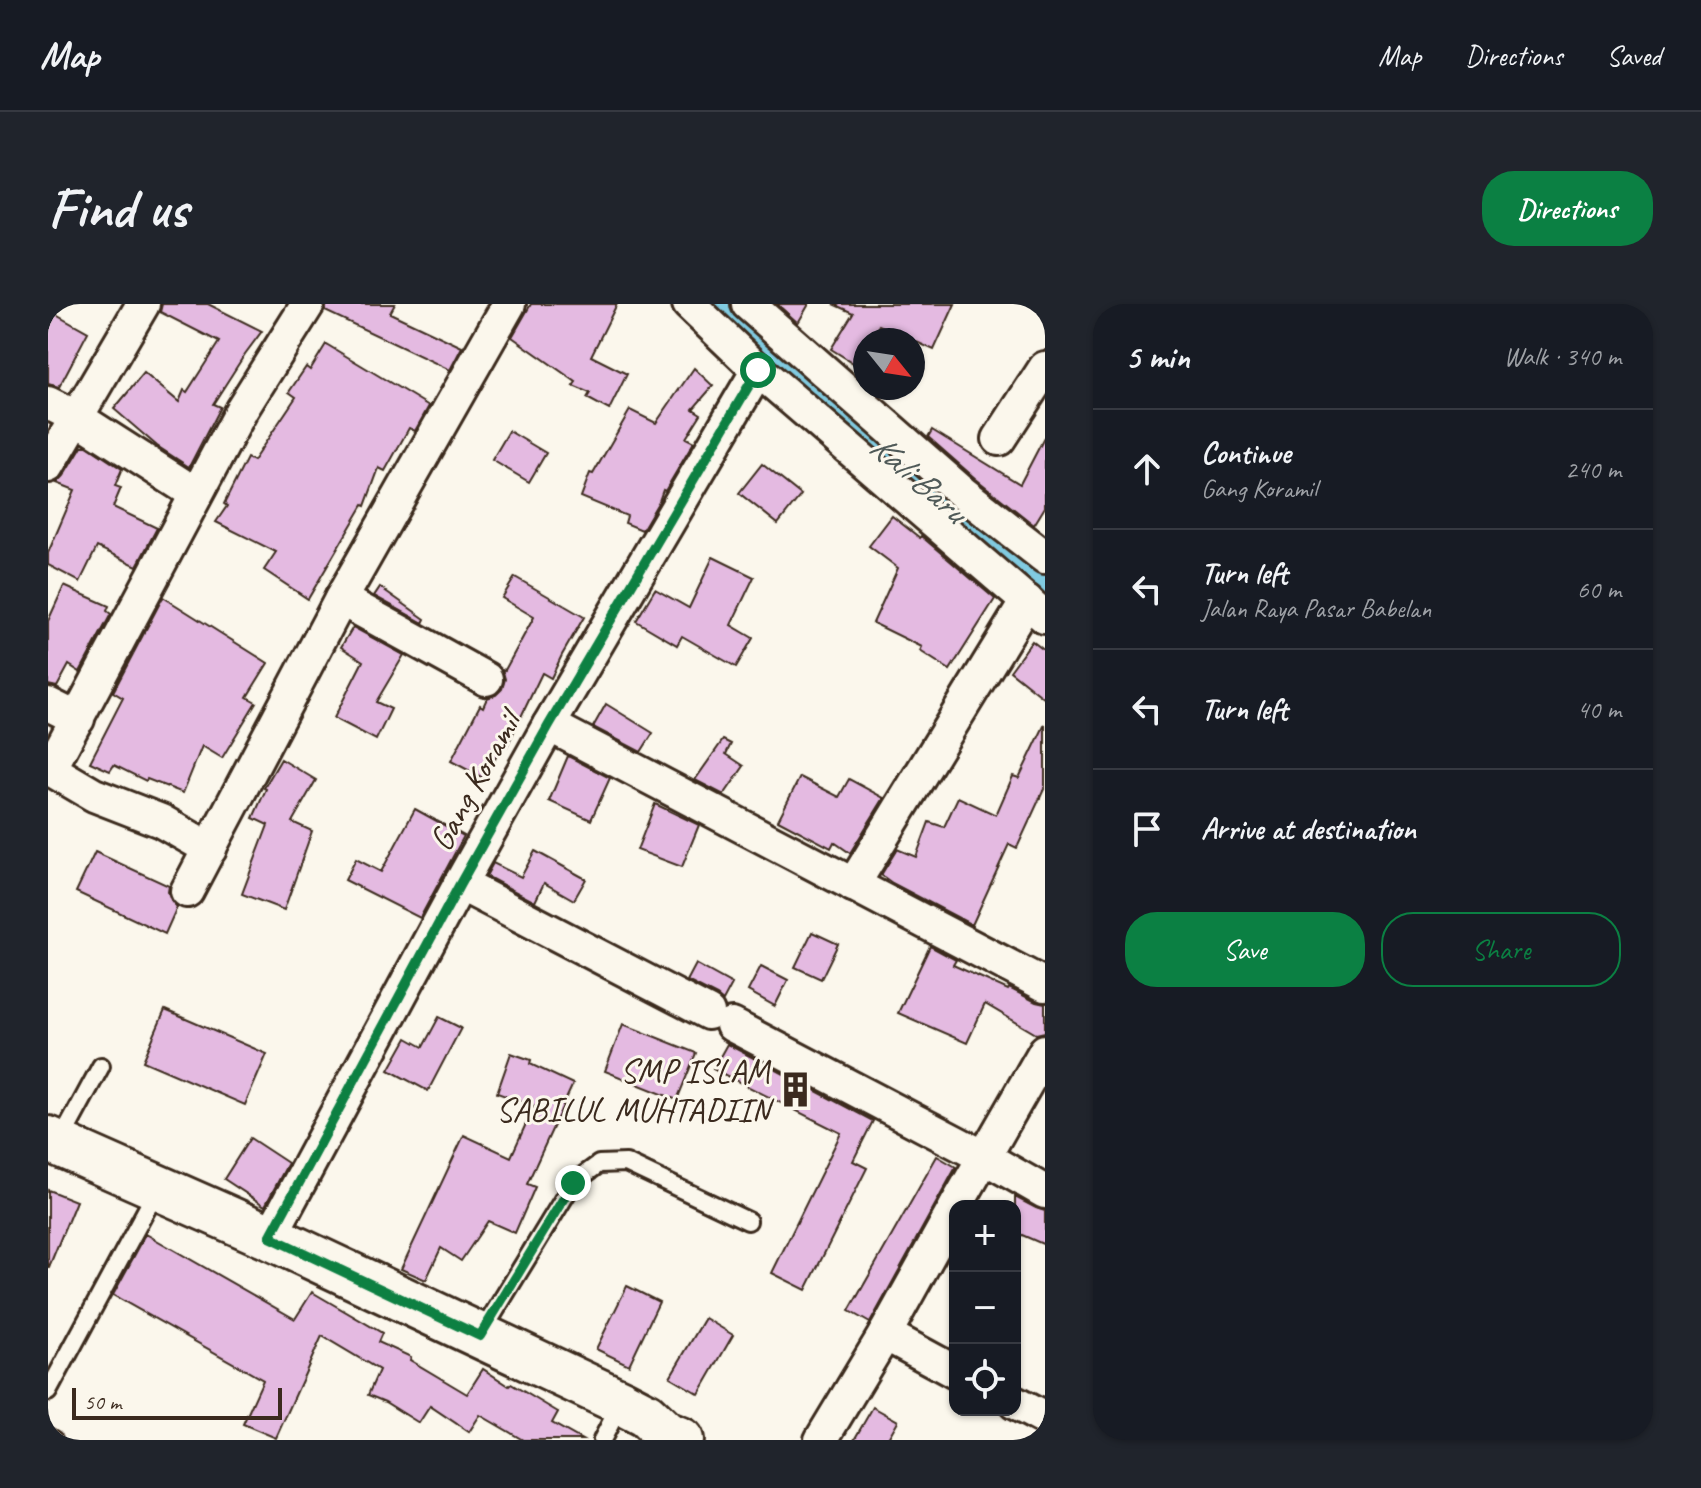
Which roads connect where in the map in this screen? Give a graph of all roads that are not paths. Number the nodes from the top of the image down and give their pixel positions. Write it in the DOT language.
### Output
graph roads {
  1 [pos="143,304"];
  2 [pos="308,304"];
  3 [pos="509,304"];
  4 [pos="689,304"];
  5 [pos="748,304"];
  6 [pos="1045,368"];
  7 [pos="758,370"];
  8 [pos="62,410"];
  9 [pos="999,439"];
  10 [pos="48,466"];
  11 [pos="196,494"];
  12 [pos="952,509"];
  13 [pos="1045,557"];
  14 [pos="341,599"];
  15 [pos="1036,609"];
  16 [pos="486,679"];
  17 [pos="48,704"];
  18 [pos="78,719"];
  19 [pos="549,725"];
  20 [pos="49,771"];
  21 [pos="210,849"];
  22 [pos="460,884"];
  23 [pos="853,885"];
  24 [pos="187,891"];
  25 [pos="1045,985"];
  26 [pos="1045,1051"];
  27 [pos="101,1066"];
  28 [pos="53,1142"];
  29 [pos="984,1157"];
  30 [pos="158,1189"];
  31 [pos="1045,1192"];
  32 [pos="960,1200"];
  33 [pos="949,1220"];
  34 [pos="748,1221"];
  35 [pos="270,1237"];
  36 [pos="885,1334"];
  37 [pos="480,1336"];
  38 [pos="949,1369"];
  39 [pos="48,1392"];
  40 [pos="621,1402"];
  41 [pos="1021,1406"];
  42 [pos="1045,1419"];
  43 [pos="48,1437"];
  44 [pos="53,1440"];
  45 [pos="602,1440"];
  46 [pos="681,1440"];
  47 [pos="821,1440"];
  1 -- 8 [label="street"];
  2 -- 11 [label="street"];
  3 -- 14 [label="street"];
  4 -- 7 [label="street"];
  5 -- 12 [label="street"];
  6 -- 9 [label="street"];
  7 -- 12 [label="street"];
  7 -- 19 [label="street, Gang Koramil"];
  8 -- 10 [label="street"];
  8 -- 11 [label="street"];
  11 -- 18 [label="street"];
  12 -- 13 [label="street"];
  12 -- 15 [label="street"];
  14 -- 16 [label="street"];
  14 -- 21 [label="street"];
  15 -- 23 [label="street"];
  17 -- 18 [label="street"];
  18 -- 20 [label="street"];
  19 -- 22 [label="street, Gang Koramil"];
  19 -- 23 [label="street"];
  20 -- 21 [label="street"];
  21 -- 24 [label="street"];
  22 -- 29 [label="street"];
  22 -- 35 [label="street, Gang Koramil"];
  23 -- 25 [label="street"];
  26 -- 29 [label="street"];
  27 -- 28 [label="lane"];
  28 -- 30 [label="main road"];
  29 -- 31 [label="street"];
  29 -- 32 [label="street"];
  30 -- 35 [label="main road"];
  30 -- 39 [label="lane"];
  33 -- 36 [label="street"];
  34 -- 37 [label="lane"];
  35 -- 37 [label="main road"];
  36 -- 38 [label="street"];
  36 -- 47 [label="street"];
  37 -- 40 [label="main road"];
  40 -- 45 [label="lane"];
  40 -- 46 [label="main road"];
  41 -- 42 [label="street"];
  43 -- 44 [label="lane"];
}
